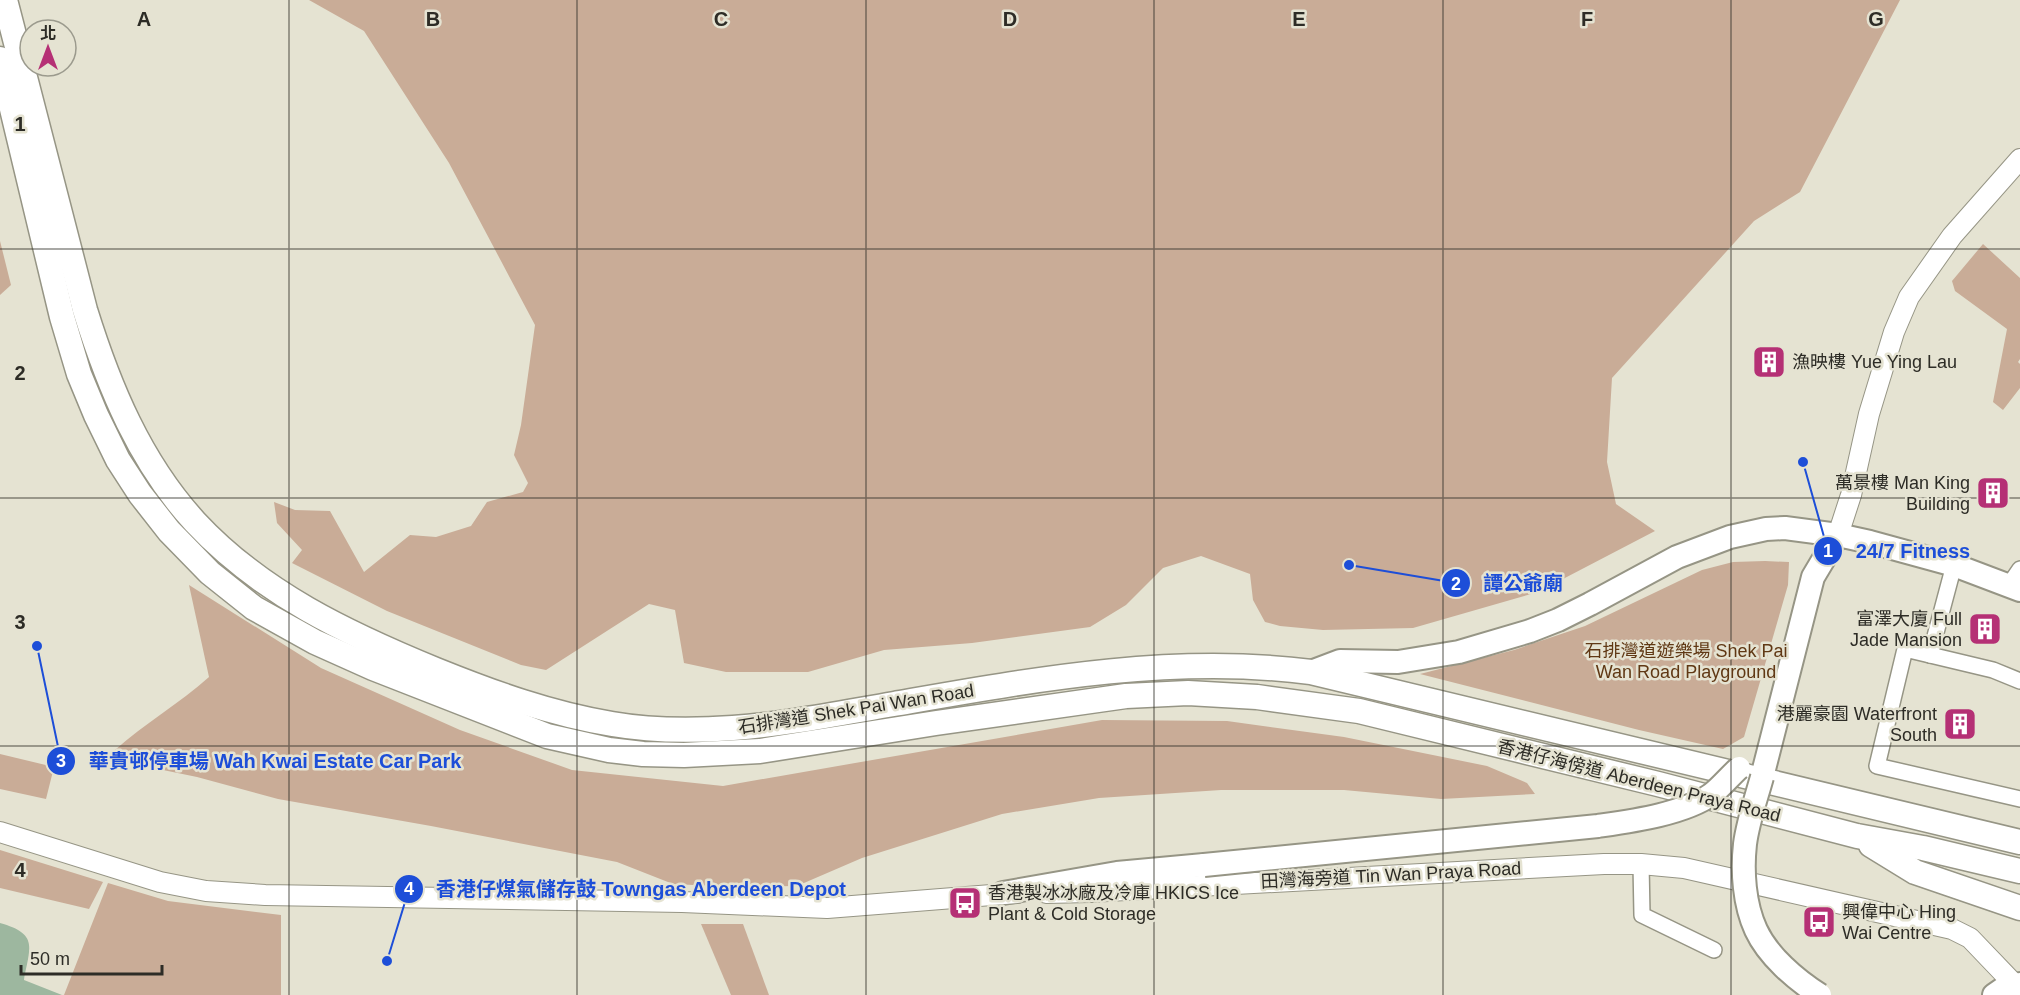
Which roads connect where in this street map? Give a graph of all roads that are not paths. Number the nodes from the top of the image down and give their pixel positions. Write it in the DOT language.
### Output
graph roads {
  1 [pos="5,0"];
  2 [pos="0,59"];
  3 [pos="2020,159"];
  4 [pos="1838,535"];
  5 [pos="1954,565"];
  6 [pos="2016,582"];
  7 [pos="1930,655"];
  8 [pos="1311,672"];
  9 [pos="2020,681"];
  10 [pos="1257,697"];
  11 [pos="1774,729"];
  12 [pos="2020,799"];
  13 [pos="0,832"];
  14 [pos="1857,836"];
  15 [pos="2020,842"];
  16 [pos="1641,864"];
  17 [pos="2020,871"];
  18 [pos="1003,894"];
  19 [pos="2020,909"];
  20 [pos="1714,950"];
  21 [pos="2006,989"];
  22 [pos="1820,995"];
  1 -- 8 [label="main road, 石排灣道 Shek Pai Wan Road"];
  2 -- 10 [label="main road, 石排灣道 Shek Pai Wan Road"];
  3 -- 4 [label="street"];
  4 -- 5 [label="main road, 石排灣道 Shek Pai Wan Road"];
  4 -- 8 [label="main road, 石排灣道 Shek Pai Wan Road"];
  4 -- 11 [label="main road"];
  5 -- 6 [label="main road, 石排灣道 Shek Pai Wan Road"];
  5 -- 7 [label="street"];
  7 -- 9 [label="street"];
  7 -- 12 [label="street"];
  8 -- 15 [label="main road, 香港仔海傍道 Aberdeen Praya Road"];
  10 -- 14 [label="main road, 香港仔海傍道 Aberdeen Praya Road"];
  11 -- 18 [label="main road, bridge"];
  11 -- 22 [label="main road, bridge"];
  13 -- 18 [label="street, 田灣海旁道 Tin Wan Praya Road"];
  14 -- 17 [label="main road, 香港仔海傍道 Aberdeen Praya Road"];
  14 -- 19 [label="main road"];
  16 -- 18 [label="street, 田灣海旁道 Tin Wan Praya Road"];
  16 -- 20 [label="street"];
  16 -- 21 [label="street, 田灣海旁道 Tin Wan Praya Road"];
}
